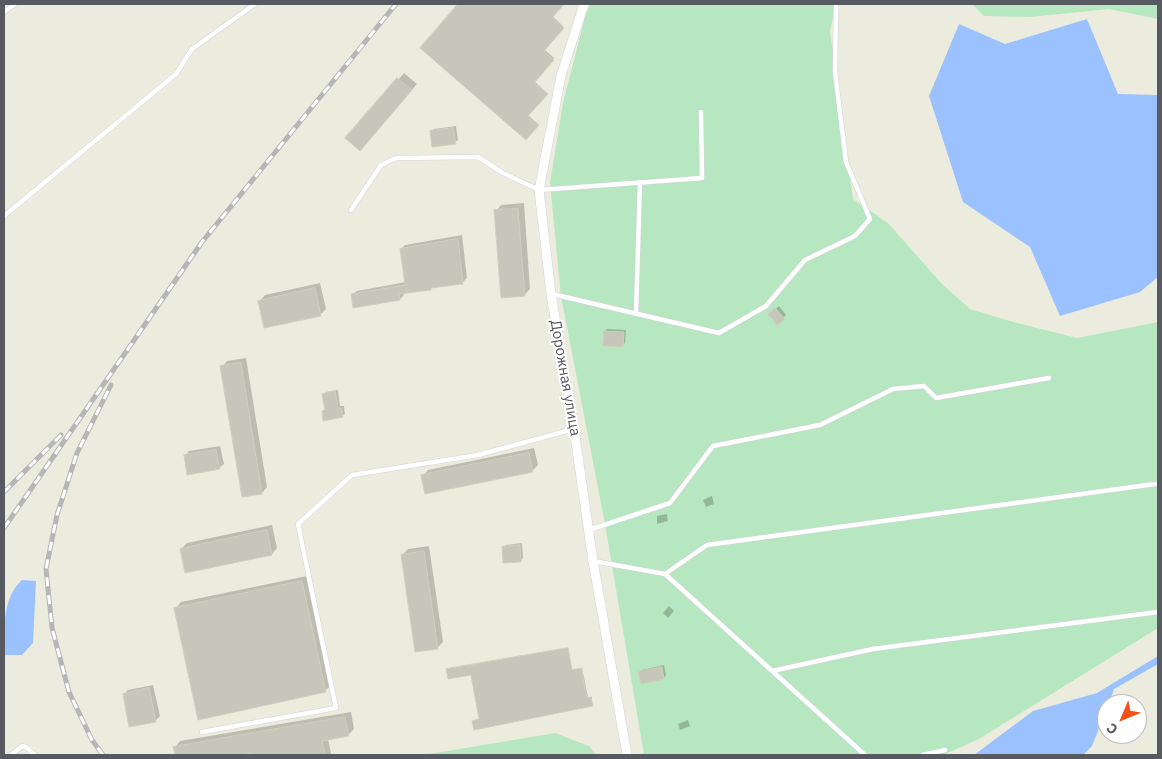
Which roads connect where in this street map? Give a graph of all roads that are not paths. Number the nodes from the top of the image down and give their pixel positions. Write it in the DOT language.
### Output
graph roads {
  1 [pos="15,4"];
  2 [pos="255,4"];
  3 [pos="584,4"];
  4 [pos="836,4"];
  5 [pos="4,12"];
  6 [pos="701,112"];
  7 [pos="640,182"];
  8 [pos="539,190"];
  9 [pos="351,210"];
  10 [pos="4,216"];
  11 [pos="551,294"];
  12 [pos="636,313"];
  13 [pos="1049,378"];
  14 [pos="574,429"];
  15 [pos="1155,484"];
  16 [pos="589,530"];
  17 [pos="593,561"];
  18 [pos="665,574"];
  19 [pos="1158,612"];
  20 [pos="772,671"];
  21 [pos="202,732"];
  22 [pos="945,750"];
  23 [pos="11,755"];
  24 [pos="35,755"];
  25 [pos="628,755"];
  26 [pos="865,755"];
  27 [pos="923,755"];
  1 -- 5 [label="lane"];
  2 -- 10 [label="lane"];
  3 -- 8 [label="street, Дорожная улица"];
  4 -- 12 [label="lane"];
  6 -- 7 [label="lane"];
  7 -- 8 [label="lane"];
  7 -- 12 [label="lane"];
  8 -- 9 [label="lane"];
  8 -- 11 [label="street, Дорожная улица"];
  11 -- 12 [label="lane"];
  11 -- 14 [label="street, Дорожная улица"];
  13 -- 16 [label="lane"];
  14 -- 16 [label="street, Дорожная улица"];
  14 -- 21 [label="lane"];
  15 -- 18 [label="lane"];
  16 -- 17 [label="street, Дорожная улица"];
  17 -- 18 [label="lane"];
  17 -- 25 [label="street, Дорожная улица"];
  18 -- 20 [label="lane"];
  19 -- 20 [label="lane"];
  20 -- 26 [label="lane"];
  22 -- 27 [label="lane"];
  23 -- 24 [label="lane"];
}
